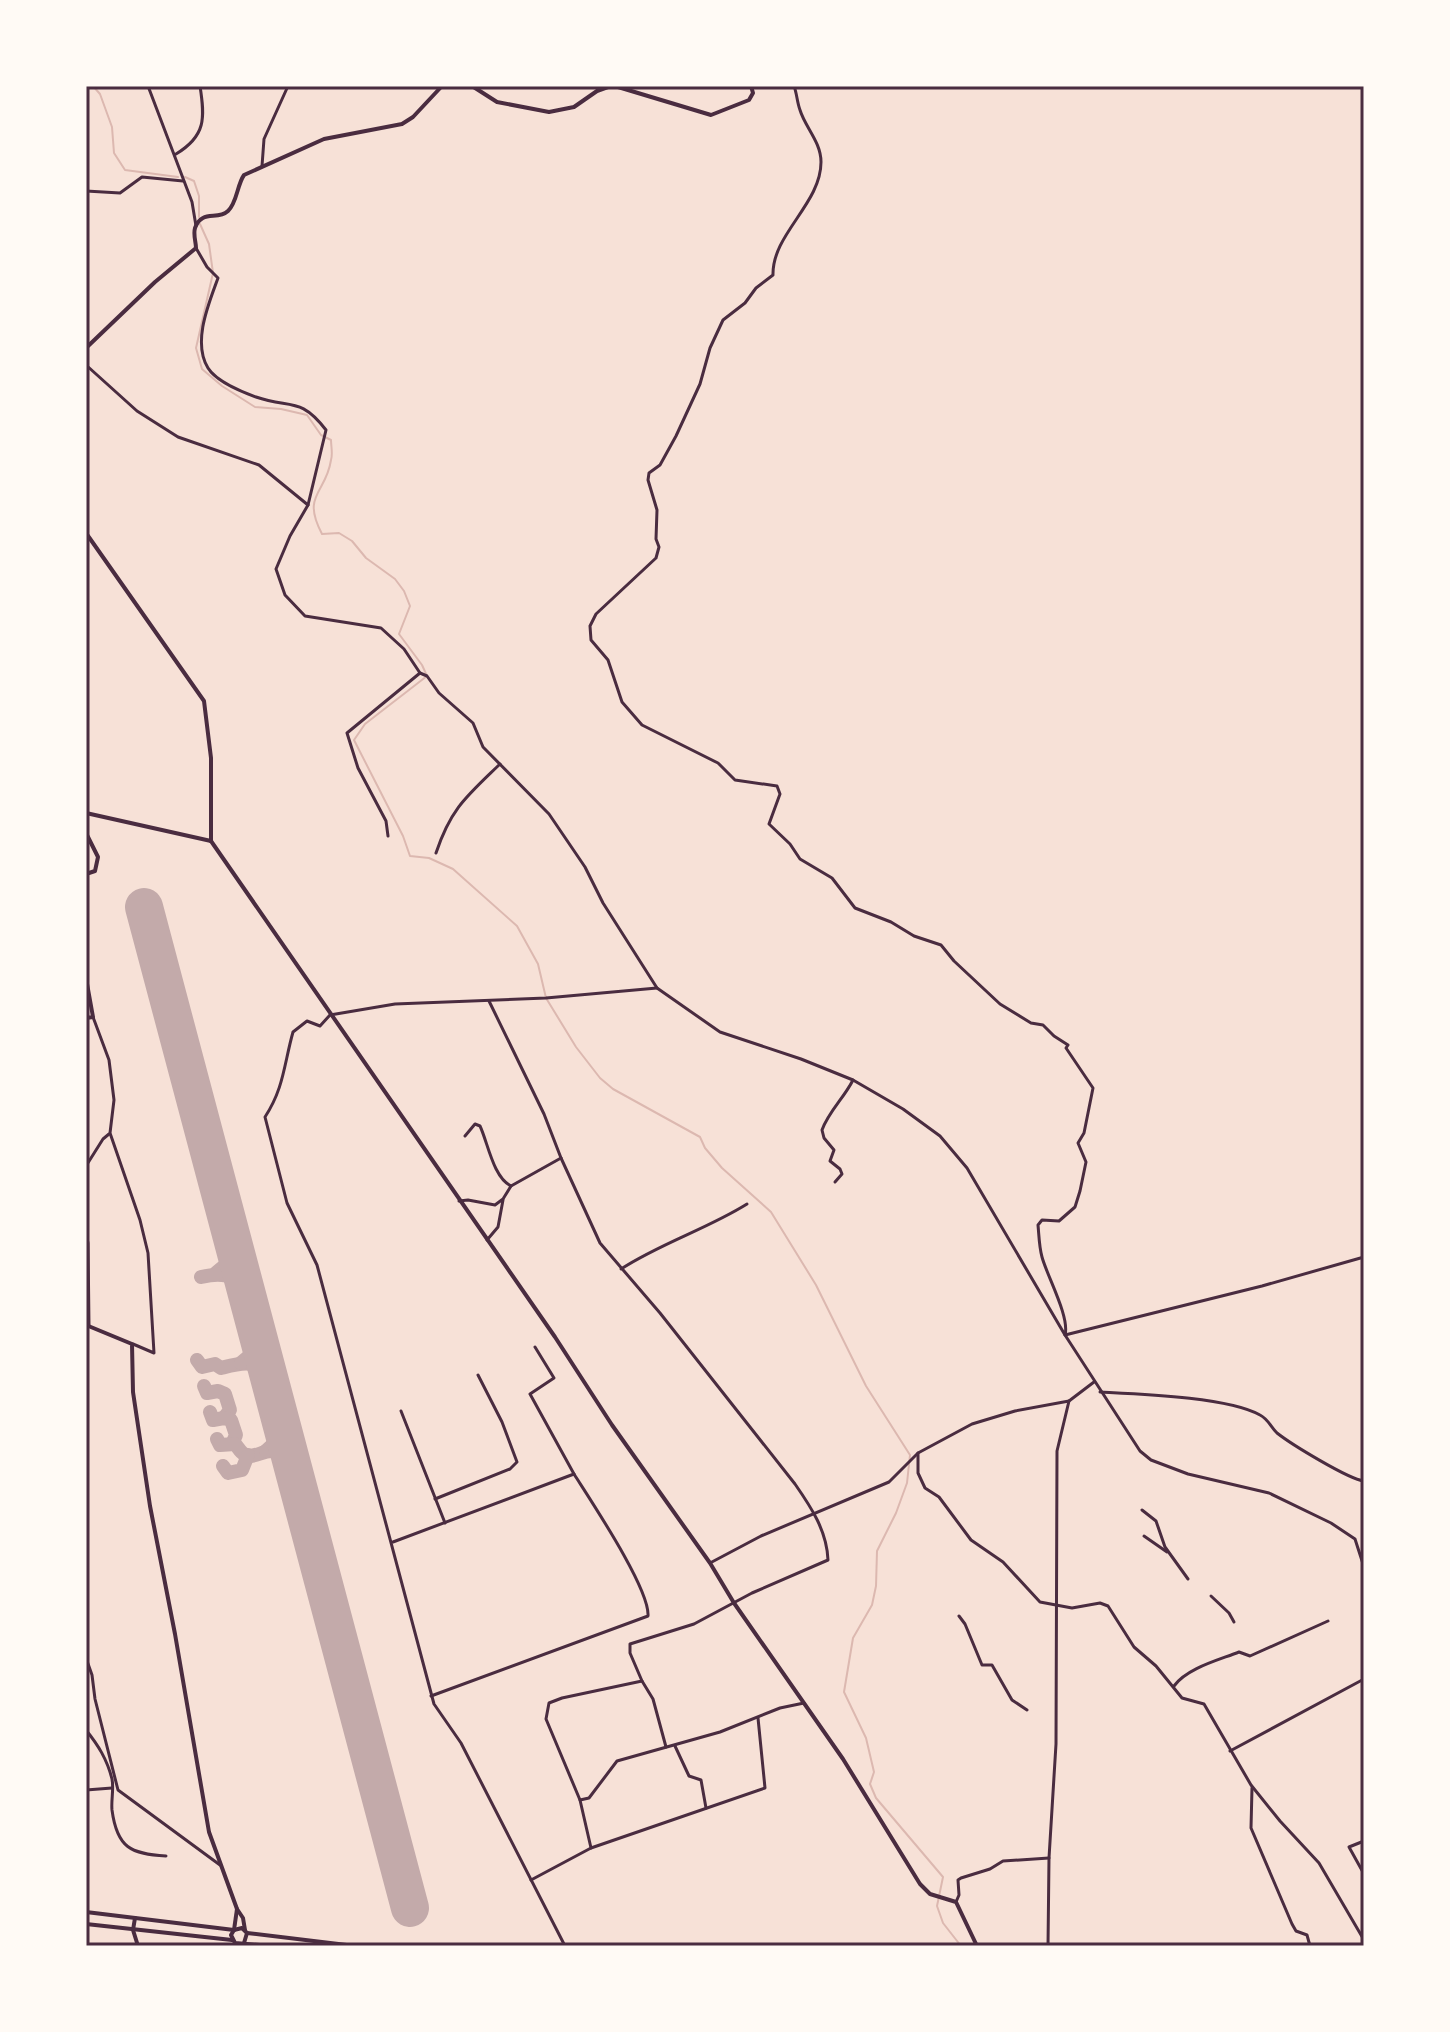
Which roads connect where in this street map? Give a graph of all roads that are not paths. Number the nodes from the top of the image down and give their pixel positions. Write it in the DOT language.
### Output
graph roads {
  1 [pos="148,86"];
  2 [pos="200,86"];
  3 [pos="288,86"];
  4 [pos="442,86"];
  5 [pos="472,86"];
  6 [pos="751,86"];
  7 [pos="794,86"];
  8 [pos="175,155"];
  9 [pos="262,166"];
  10 [pos="183,181"];
  11 [pos="86,191"];
  12 [pos="196,226"];
  13 [pos="196,248"];
  14 [pos="86,348"];
  15 [pos="86,365"];
  16 [pos="308,505"];
  17 [pos="86,533"];
  18 [pos="420,673"];
  19 [pos="500,764"];
  20 [pos="86,813"];
  21 [pos="86,833"];
  22 [pos="388,836"];
  23 [pos="211,841"];
  24 [pos="436,853"];
  25 [pos="86,874"];
  26 [pos="86,978"];
  27 [pos="657,988"];
  28 [pos="489,1001"];
  29 [pos="330,1015"];
  30 [pos="93,1017"];
  31 [pos="86,1018"];
  32 [pos="853,1080"];
  33 [pos="110,1133"];
  34 [pos="465,1136"];
  35 [pos="561,1158"];
  36 [pos="86,1166"];
  37 [pos="835,1182"];
  38 [pos="511,1186"];
  39 [pos="503,1199"];
  40 [pos="459,1201"];
  41 [pos="747,1204"];
  42 [pos="86,1233"];
  43 [pos="487,1240"];
  44 [pos="1364,1257"];
  45 [pos="621,1269"];
  46 [pos="87,1326"];
  47 [pos="1065,1335"];
  48 [pos="132,1344"];
  49 [pos="535,1347"];
  50 [pos="478,1375"];
  51 [pos="1094,1382"];
  52 [pos="1100,1392"];
  53 [pos="1069,1401"];
  54 [pos="401,1411"];
  55 [pos="918,1453"];
  56 [pos="574,1474"];
  57 [pos="1364,1481"];
  58 [pos="435,1499"];
  59 [pos="1142,1510"];
  60 [pos="813,1512"];
  61 [pos="446,1524"];
  62 [pos="1144,1536"];
  63 [pos="391,1543"];
  64 [pos="1169,1553"];
  65 [pos="710,1563"];
  66 [pos="1364,1567"];
  67 [pos="1188,1579"];
  68 [pos="1211,1596"];
  69 [pos="734,1603"];
  70 [pos="1058,1605"];
  71 [pos="959,1616"];
  72 [pos="1328,1621"];
  73 [pos="1234,1622"];
  74 [pos="86,1658"];
  75 [pos="1364,1679"];
  76 [pos="642,1681"];
  77 [pos="1174,1686"];
  78 [pos="431,1696"];
  79 [pos="804,1703"];
  80 [pos="1027,1710"];
  81 [pos="758,1718"];
  82 [pos="86,1730"];
  83 [pos="675,1746"];
  84 [pos="666,1747"];
  85 [pos="1230,1751"];
  86 [pos="1251,1785"];
  87 [pos="112,1788"];
  88 [pos="86,1790"];
  89 [pos="580,1800"];
  90 [pos="706,1808"];
  91 [pos="1364,1841"];
  92 [pos="591,1848"];
  93 [pos="166,1856"];
  94 [pos="1049,1858"];
  95 [pos="220,1865"];
  96 [pos="1364,1874"];
  97 [pos="531,1880"];
  98 [pos="956,1902"];
  99 [pos="237,1909"];
  100 [pos="86,1912"];
  101 [pos="135,1918"];
  102 [pos="86,1924"];
  103 [pos="133,1930"];
  104 [pos="234,1930"];
  105 [pos="246,1932"];
  106 [pos="232,1940"];
  107 [pos="1364,1940"];
  108 [pos="240,1944"];
  109 [pos="138,1946"];
  110 [pos="272,1946"];
  111 [pos="355,1946"];
  112 [pos="565,1946"];
  113 [pos="977,1946"];
  114 [pos="1048,1946"];
  115 [pos="1310,1946"];
  1 -- 8 [label="street"];
  2 -- 8 [label="street"];
  3 -- 9 [label="street"];
  4 -- 9 [label="street"];
  5 -- 6 [label="street"];
  7 -- 47 [label="street"];
  8 -- 10 [label="street"];
  9 -- 12 [label="street"];
  10 -- 11 [label="street"];
  10 -- 12 [label="street"];
  12 -- 13 [label="street"];
  13 -- 14 [label="street"];
  13 -- 16 [label="street"];
  15 -- 16 [label="street"];
  16 -- 18 [label="street"];
  17 -- 23 [label="street"];
  18 -- 19 [label="street"];
  18 -- 22 [label="street"];
  19 -- 24 [label="street"];
  19 -- 27 [label="street"];
  20 -- 23 [label="street"];
  21 -- 25 [label="street"];
  23 -- 29 [label="street"];
  26 -- 30 [label="street"];
  27 -- 28 [label="street"];
  27 -- 32 [label="street"];
  28 -- 29 [label="street"];
  28 -- 35 [label="street"];
  29 -- 40 [label="street"];
  29 -- 63 [label="street"];
  30 -- 31 [label="street"];
  30 -- 33 [label="street"];
  32 -- 37 [label="street"];
  32 -- 47 [label="street"];
  33 -- 36 [label="street"];
  33 -- 48 [label="street"];
  34 -- 38 [label="street"];
  35 -- 38 [label="street"];
  35 -- 45 [label="street"];
  38 -- 39 [label="street"];
  39 -- 40 [label="street"];
  39 -- 43 [label="street"];
  40 -- 43 [label="street"];
  41 -- 45 [label="street"];
  42 -- 46 [label="street"];
  43 -- 65 [label="street"];
  44 -- 47 [label="street"];
  45 -- 60 [label="street"];
  46 -- 48 [label="street"];
  47 -- 51 [label="street"];
  48 -- 95 [label="street"];
  49 -- 56 [label="street"];
  50 -- 58 [label="street"];
  51 -- 52 [label="street"];
  51 -- 53 [label="street"];
  52 -- 57 [label="street"];
  52 -- 66 [label="street"];
  53 -- 55 [label="street"];
  53 -- 70 [label="street"];
  54 -- 58 [label="street"];
  55 -- 60 [label="street"];
  55 -- 70 [label="street"];
  56 -- 61 [label="street"];
  56 -- 78 [label="street"];
  58 -- 61 [label="street"];
  59 -- 64 [label="street"];
  60 -- 65 [label="street"];
  60 -- 69 [label="street"];
  61 -- 63 [label="street"];
  62 -- 64 [label="street"];
  63 -- 78 [label="street"];
  64 -- 67 [label="street"];
  65 -- 69 [label="street"];
  68 -- 73 [label="street"];
  69 -- 76 [label="street"];
  69 -- 79 [label="street"];
  70 -- 77 [label="street"];
  70 -- 94 [label="street"];
  71 -- 80 [label="street"];
  72 -- 77 [label="street"];
  74 -- 95 [label="street"];
  75 -- 85 [label="street"];
  76 -- 84 [label="street"];
  76 -- 89 [label="street"];
  77 -- 85 [label="street"];
  78 -- 97 [label="street"];
  79 -- 81 [label="street"];
  79 -- 98 [label="street"];
  81 -- 83 [label="street"];
  81 -- 90 [label="street"];
  82 -- 87 [label="street"];
  83 -- 84 [label="street"];
  83 -- 90 [label="street"];
  84 -- 89 [label="street"];
  85 -- 86 [label="street"];
  86 -- 107 [label="street"];
  86 -- 115 [label="street"];
  87 -- 88 [label="street"];
  87 -- 93 [label="street"];
  89 -- 92 [label="street"];
  90 -- 92 [label="street"];
  91 -- 96 [label="street"];
  92 -- 97 [label="street"];
  94 -- 98 [label="street"];
  94 -- 114 [label="street"];
  95 -- 99 [label="street"];
  97 -- 112 [label="street"];
  98 -- 113 [label="street"];
  99 -- 104 [label="street"];
  99 -- 105 [label="street"];
  100 -- 101 [label="street"];
  101 -- 103 [label="street"];
  101 -- 104 [label="street"];
  102 -- 103 [label="street"];
  103 -- 106 [label="street"];
  103 -- 109 [label="street"];
  104 -- 105 [label="street"];
  104 -- 106 [label="street"];
  105 -- 108 [label="street"];
  105 -- 111 [label="street"];
  106 -- 108 [label="street"];
  108 -- 110 [label="street"];
}
